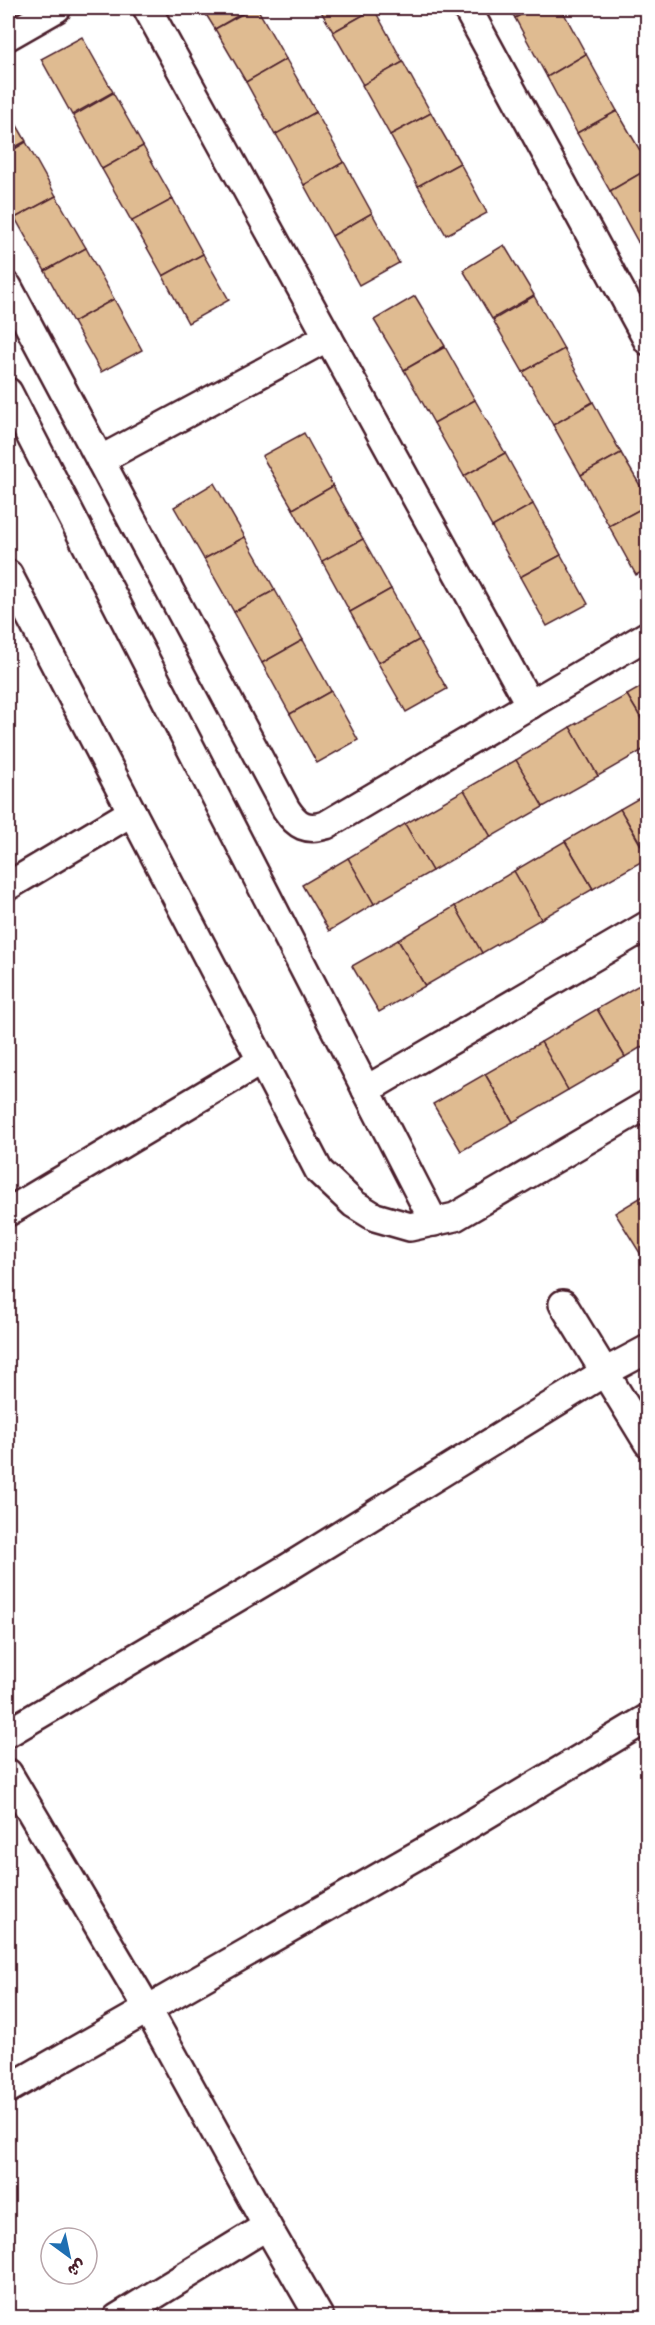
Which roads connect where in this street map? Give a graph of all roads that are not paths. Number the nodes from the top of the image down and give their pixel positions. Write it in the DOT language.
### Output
graph roads {
  1 [pos="57,8"];
  2 [pos="147,8"];
  3 [pos="467,8"];
  4 [pos="8,36"];
  5 [pos="8,287"];
  6 [pos="328,337"];
  7 [pos="648,341"];
  8 [pos="8,392"];
  9 [pos="100,460"];
  10 [pos="8,574"];
  11 [pos="648,635"];
  12 [pos="530,705"];
  13 [pos="132,812"];
  14 [pos="8,886"];
  15 [pos="648,925"];
  16 [pos="261,1061"];
  17 [pos="366,1090"];
  18 [pos="648,1104"];
  19 [pos="8,1212"];
  20 [pos="434,1222"];
  21 [pos="563,1304"];
  22 [pos="648,1349"];
  23 [pos="605,1372"];
  24 [pos="648,1443"];
  25 [pos="648,1718"];
  26 [pos="8,1733"];
  27 [pos="8,1773"];
  28 [pos="147,2008"];
  29 [pos="8,2089"];
  30 [pos="267,2226"];
  31 [pos="117,2318"];
  32 [pos="320,2318"];
  1 -- 4 [label="street"];
  2 -- 6 [label="street"];
  3 -- 7 [label="street"];
  5 -- 9 [label="street"];
  6 -- 9 [label="street"];
  6 -- 12 [label="street"];
  8 -- 17 [label="street"];
  9 -- 12 [label="street"];
  10 -- 13 [label="street"];
  11 -- 12 [label="street"];
  13 -- 14 [label="street"];
  13 -- 16 [label="street"];
  15 -- 17 [label="street"];
  16 -- 19 [label="street"];
  16 -- 20 [label="street"];
  17 -- 20 [label="street"];
  18 -- 20 [label="street"];
  21 -- 23 [label="street"];
  22 -- 23 [label="street"];
  23 -- 24 [label="street"];
  23 -- 26 [label="street"];
  25 -- 28 [label="street"];
  27 -- 28 [label="street"];
  28 -- 29 [label="street"];
  28 -- 30 [label="street"];
  30 -- 31 [label="street"];
  30 -- 32 [label="street"];
}
